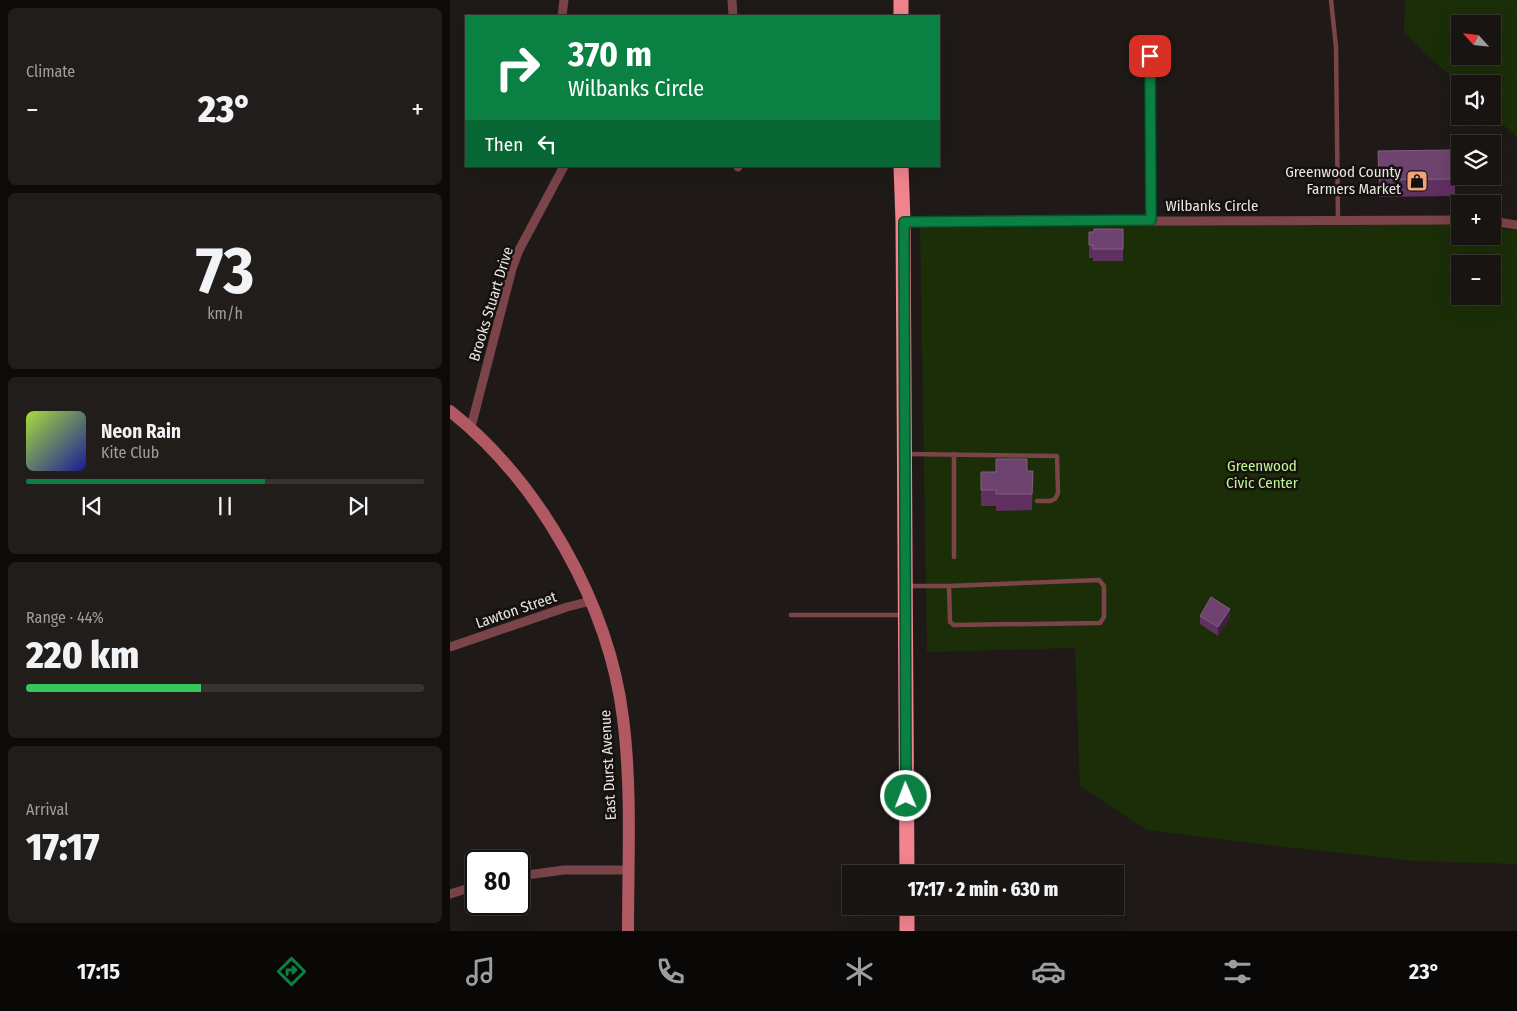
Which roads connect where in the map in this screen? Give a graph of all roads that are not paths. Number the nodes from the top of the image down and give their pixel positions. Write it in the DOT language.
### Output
graph roads {
  1 [pos="564,0"];
  2 [pos="732,0"];
  3 [pos="900,0"];
  4 [pos="1331,0"];
  5 [pos="562,15"];
  6 [pos="733,15"];
  7 [pos="901,15"];
  8 [pos="1150,38"];
  9 [pos="563,167"];
  10 [pos="901,167"];
  11 [pos="1151,220"];
  12 [pos="1338,220"];
  13 [pos="1451,220"];
  14 [pos="904,222"];
  15 [pos="1501,222"];
  16 [pos="1517,225"];
  17 [pos="450,411"];
  18 [pos="471,427"];
  19 [pos="904,454"];
  20 [pos="954,454"];
  21 [pos="1037,501"];
  22 [pos="954,557"];
  23 [pos="904,586"];
  24 [pos="949,586"];
  25 [pos="591,601"];
  26 [pos="905,614"];
  27 [pos="791,615"];
  28 [pos="450,647"];
  29 [pos="907,865"];
  30 [pos="628,870"];
  31 [pos="530,875"];
  32 [pos="465,889"];
  33 [pos="450,894"];
  34 [pos="907,915"];
  35 [pos="628,931"];
  36 [pos="907,931"];
  1 -- 5 [label="street"];
  2 -- 6 [label="street"];
  3 -- 7 [label="highway"];
  4 -- 12 [label="lane"];
  8 -- 11 [label="lane"];
  9 -- 18 [label="street, Brooks Stuart Drive"];
  10 -- 14 [label="highway"];
  11 -- 12 [label="street, Wilbanks Circle"];
  11 -- 14 [label="street, Wilbanks Circle"];
  12 -- 13 [label="street, Wilbanks Circle"];
  14 -- 19 [label="highway"];
  15 -- 16 [label="street"];
  17 -- 18 [label="street, East Durst Avenue"];
  18 -- 25 [label="street, East Durst Avenue"];
  19 -- 20 [label="lane"];
  19 -- 23 [label="highway"];
  20 -- 21 [label="lane"];
  20 -- 22 [label="lane"];
  23 -- 24 [label="lane"];
  23 -- 26 [label="highway"];
  24 -- 24 [label="lane"];
  25 -- 28 [label="street, Lawton Street"];
  25 -- 30 [label="street, East Durst Avenue"];
  26 -- 27 [label="lane"];
  26 -- 29 [label="highway"];
  30 -- 31 [label="street"];
  30 -- 35 [label="street, East Durst Avenue"];
  32 -- 33 [label="street"];
  34 -- 36 [label="highway"];
}
